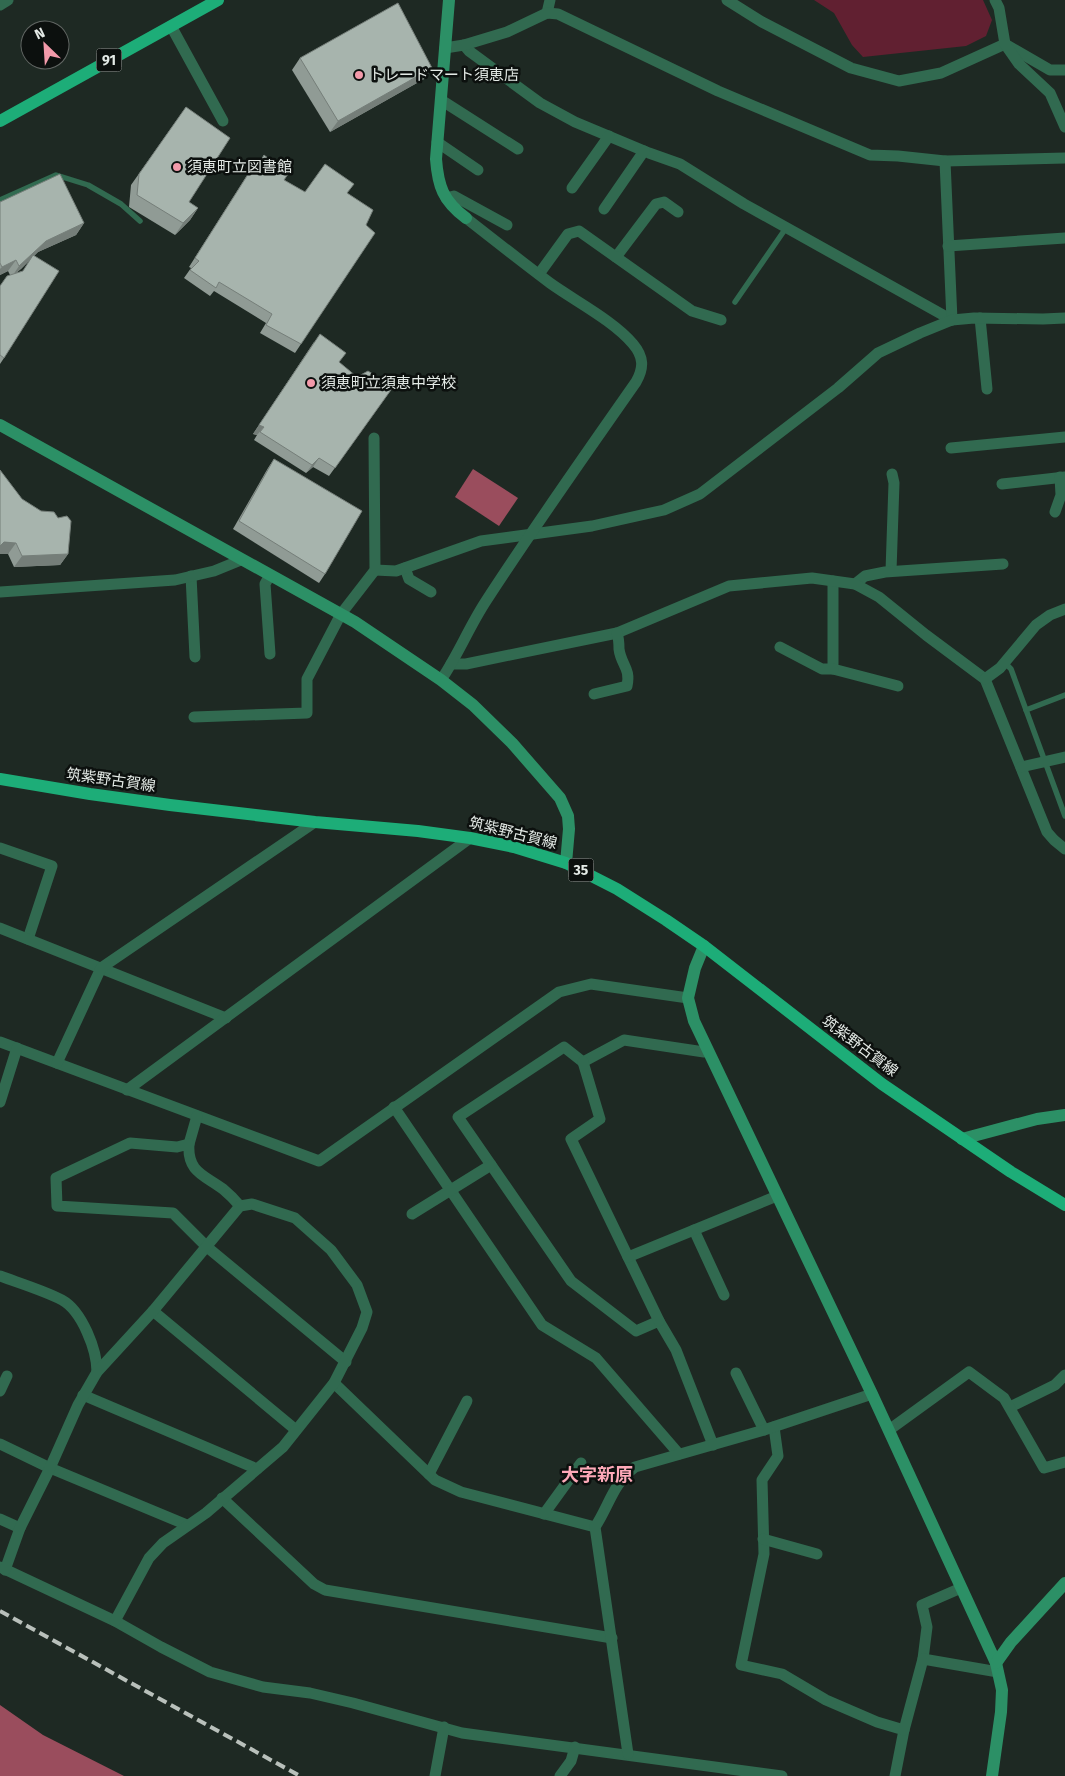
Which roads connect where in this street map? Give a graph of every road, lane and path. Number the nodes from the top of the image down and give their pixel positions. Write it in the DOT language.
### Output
graph roads {
  1 [pos="8,0"];
  2 [pos="218,0"];
  3 [pos="449,0"];
  4 [pos="550,0"];
  5 [pos="727,0"];
  6 [pos="995,0"];
  7 [pos="0,5"];
  8 [pos="547,13"];
  9 [pos="171,26"];
  10 [pos="1005,44"];
  11 [pos="464,45"];
  12 [pos="445,48"];
  13 [pos="1065,70"];
  14 [pos="441,100"];
  15 [pos="0,121"];
  16 [pos="223,121"];
  17 [pos="1065,126"];
  18 [pos="609,136"];
  19 [pos="437,142"];
  20 [pos="518,149"];
  21 [pos="644,151"];
  22 [pos="1065,158"];
  23 [pos="944,161"];
  24 [pos="478,170"];
  25 [pos="572,188"];
  26 [pos="446,198"];
  27 [pos="0,200"];
  28 [pos="604,209"];
  29 [pos="678,212"];
  30 [pos="466,218"];
  31 [pos="140,221"];
  32 [pos="507,225"];
  33 [pos="786,228"];
  34 [pos="1065,238"];
  35 [pos="948,246"];
  36 [pos="616,257"];
  37 [pos="539,274"];
  38 [pos="735,302"];
  39 [pos="980,318"];
  40 [pos="1065,318"];
  41 [pos="721,320"];
  42 [pos="952,320"];
  43 [pos="987,388"];
  44 [pos="0,425"];
  45 [pos="1065,437"];
  46 [pos="374,438"];
  47 [pos="951,448"];
  48 [pos="892,474"];
  49 [pos="1062,477"];
  50 [pos="1002,484"];
  51 [pos="1055,512"];
  52 [pos="529,535"];
  53 [pos="242,560"];
  54 [pos="1003,564"];
  55 [pos="405,568"];
  56 [pos="375,570"];
  57 [pos="891,571"];
  58 [pos="270,575"];
  59 [pos="191,576"];
  60 [pos="833,580"];
  61 [pos="855,584"];
  62 [pos="0,592"];
  63 [pos="431,592"];
  64 [pos="1065,609"];
  65 [pos="341,614"];
  66 [pos="617,633"];
  67 [pos="780,647"];
  68 [pos="270,654"];
  69 [pos="195,657"];
  70 [pos="1004,663"];
  71 [pos="451,664"];
  72 [pos="833,669"];
  73 [pos="985,679"];
  74 [pos="440,680"];
  75 [pos="898,686"];
  76 [pos="594,694"];
  77 [pos="1065,695"];
  78 [pos="1026,710"];
  79 [pos="194,717"];
  80 [pos="1065,757"];
  81 [pos="1046,761"];
  82 [pos="1021,767"];
  83 [pos="0,779"];
  84 [pos="1065,816"];
  85 [pos="315,822"];
  86 [pos="470,838"];
  87 [pos="0,848"];
  88 [pos="1065,849"];
  89 [pos="566,863"];
  90 [pos="0,928"];
  91 [pos="28,939"];
  92 [pos="704,946"];
  93 [pos="101,968"];
  94 [pos="688,998"];
  95 [pos="226,1018"];
  96 [pos="0,1042"];
  97 [pos="18,1048"];
  98 [pos="704,1052"];
  99 [pos="583,1062"];
  100 [pos="56,1063"];
  101 [pos="127,1090"];
  102 [pos="0,1102"];
  103 [pos="394,1107"];
  104 [pos="1065,1115"];
  105 [pos="197,1116"];
  106 [pos="962,1139"];
  107 [pos="189,1144"];
  108 [pos="491,1165"];
  109 [pos="450,1191"];
  110 [pos="777,1196"];
  111 [pos="1065,1205"];
  112 [pos="240,1206"];
  113 [pos="412,1214"];
  114 [pos="694,1230"];
  115 [pos="207,1247"];
  116 [pos="628,1257"];
  117 [pos="0,1276"];
  118 [pos="724,1295"];
  119 [pos="152,1311"];
  120 [pos="659,1321"];
  121 [pos="346,1362"];
  122 [pos="97,1372"];
  123 [pos="736,1373"];
  124 [pos="1065,1375"];
  125 [pos="7,1376"];
  126 [pos="334,1383"];
  127 [pos="0,1391"];
  128 [pos="872,1394"];
  129 [pos="83,1395"];
  130 [pos="467,1401"];
  131 [pos="1010,1408"];
  132 [pos="769,1428"];
  133 [pos="296,1430"];
  134 [pos="889,1430"];
  135 [pos="0,1444"];
  136 [pos="713,1445"];
  137 [pos="679,1454"];
  138 [pos="1065,1462"];
  139 [pos="581,1463"];
  140 [pos="50,1468"];
  141 [pos="257,1469"];
  142 [pos="429,1474"];
  143 [pos="222,1498"];
  144 [pos="544,1514"];
  145 [pos="0,1519"];
  146 [pos="187,1525"];
  147 [pos="595,1527"];
  148 [pos="20,1528"];
  149 [pos="763,1539"];
  150 [pos="817,1554"];
  151 [pos="3,1568"];
  152 [pos="1065,1583"];
  153 [pos="961,1588"];
  154 [pos="115,1621"];
  155 [pos="612,1638"];
  156 [pos="923,1659"];
  157 [pos="997,1667"];
  158 [pos="444,1728"];
  159 [pos="904,1730"];
  160 [pos="575,1747"];
  161 [pos="628,1754"];
  162 [pos="706,1771"];
  163 [pos="435,1776"];
  164 [pos="560,1776"];
  165 [pos="782,1776"];
  166 [pos="895,1776"];
  167 [pos="992,1776"];
  1 -- 7 [label="street"];
  2 -- 9 [label="main road, 91"];
  3 -- 12 [label="street"];
  4 -- 8 [label="street"];
  5 -- 10 [label="street"];
  6 -- 10 [label="street"];
  8 -- 11 [label="street"];
  8 -- 23 [label="street"];
  9 -- 15 [label="main road, 91"];
  9 -- 16 [label="street"];
  10 -- 13 [label="street"];
  10 -- 17 [label="street"];
  11 -- 12 [label="street"];
  11 -- 18 [label="street"];
  12 -- 14 [label="street"];
  14 -- 19 [label="street"];
  14 -- 20 [label="street"];
  18 -- 21 [label="street"];
  18 -- 25 [label="street"];
  19 -- 24 [label="street"];
  19 -- 26 [label="street"];
  21 -- 28 [label="street"];
  21 -- 33 [label="street"];
  22 -- 23 [label="street"];
  23 -- 35 [label="street"];
  26 -- 30 [label="street"];
  26 -- 32 [label="street"];
  27 -- 31 [label="lane"];
  29 -- 36 [label="street"];
  30 -- 37 [label="street"];
  33 -- 38 [label="lane"];
  33 -- 42 [label="street"];
  34 -- 35 [label="street"];
  35 -- 42 [label="street"];
  36 -- 37 [label="street"];
  36 -- 41 [label="street"];
  37 -- 52 [label="street"];
  39 -- 40 [label="street"];
  39 -- 42 [label="street"];
  39 -- 43 [label="street"];
  42 -- 52 [label="street"];
  44 -- 53 [label="street"];
  45 -- 47 [label="street"];
  46 -- 56 [label="street"];
  48 -- 57 [label="street"];
  49 -- 50 [label="street"];
  49 -- 51 [label="street"];
  52 -- 55 [label="street"];
  52 -- 71 [label="street"];
  53 -- 58 [label="street"];
  53 -- 59 [label="street"];
  54 -- 57 [label="street"];
  55 -- 56 [label="street"];
  55 -- 63 [label="street"];
  56 -- 65 [label="street"];
  57 -- 61 [label="street"];
  58 -- 65 [label="street"];
  58 -- 68 [label="street"];
  59 -- 62 [label="street"];
  59 -- 69 [label="street"];
  60 -- 61 [label="street"];
  60 -- 66 [label="street"];
  60 -- 72 [label="street"];
  61 -- 73 [label="street"];
  64 -- 70 [label="street"];
  65 -- 74 [label="street"];
  65 -- 79 [label="street"];
  66 -- 71 [label="street"];
  66 -- 76 [label="street"];
  67 -- 72 [label="street"];
  70 -- 73 [label="street"];
  70 -- 78 [label="lane"];
  71 -- 74 [label="street"];
  72 -- 75 [label="street"];
  73 -- 82 [label="street"];
  74 -- 89 [label="street"];
  77 -- 78 [label="lane"];
  78 -- 81 [label="lane"];
  80 -- 81 [label="street"];
  81 -- 82 [label="street"];
  81 -- 84 [label="lane"];
  82 -- 88 [label="street"];
  83 -- 85 [label="main road, 筑紫野古賀線 / 35"];
  85 -- 86 [label="main road, 筑紫野古賀線 / 35"];
  85 -- 93 [label="street"];
  86 -- 89 [label="main road, 筑紫野古賀線 / 35"];
  86 -- 95 [label="street"];
  87 -- 91 [label="street"];
  89 -- 92 [label="main road, 筑紫野古賀線 / 35"];
  90 -- 91 [label="street"];
  91 -- 93 [label="street"];
  92 -- 94 [label="street"];
  92 -- 106 [label="main road, 筑紫野古賀線 / 35"];
  93 -- 95 [label="street"];
  93 -- 100 [label="street"];
  94 -- 103 [label="street"];
  94 -- 110 [label="street"];
  95 -- 101 [label="street"];
  96 -- 97 [label="street"];
  97 -- 100 [label="street"];
  97 -- 102 [label="street"];
  98 -- 99 [label="street"];
  99 -- 108 [label="street"];
  99 -- 116 [label="street"];
  100 -- 101 [label="street"];
  101 -- 105 [label="street"];
  103 -- 105 [label="street"];
  103 -- 109 [label="street"];
  104 -- 106 [label="street"];
  105 -- 107 [label="street"];
  106 -- 111 [label="main road, 筑紫野古賀線 / 35"];
  107 -- 112 [label="street"];
  107 -- 115 [label="street"];
  108 -- 109 [label="street"];
  108 -- 120 [label="street"];
  109 -- 113 [label="street"];
  109 -- 137 [label="street"];
  110 -- 114 [label="street"];
  110 -- 128 [label="street"];
  112 -- 115 [label="street"];
  112 -- 121 [label="street"];
  114 -- 116 [label="street"];
  114 -- 118 [label="street"];
  115 -- 119 [label="street"];
  115 -- 121 [label="street"];
  116 -- 120 [label="street"];
  117 -- 122 [label="street"];
  119 -- 122 [label="street"];
  119 -- 133 [label="street"];
  120 -- 136 [label="street"];
  121 -- 126 [label="street"];
  122 -- 129 [label="street"];
  123 -- 132 [label="street"];
  124 -- 131 [label="street"];
  125 -- 127 [label="street"];
  126 -- 133 [label="street"];
  126 -- 142 [label="street"];
  128 -- 132 [label="street"];
  128 -- 134 [label="street"];
  129 -- 140 [label="street"];
  129 -- 141 [label="street"];
  130 -- 142 [label="street"];
  131 -- 134 [label="street"];
  131 -- 138 [label="street"];
  132 -- 136 [label="street"];
  132 -- 149 [label="street"];
  133 -- 141 [label="street"];
  134 -- 153 [label="street"];
  135 -- 140 [label="street"];
  136 -- 137 [label="street"];
  137 -- 147 [label="street"];
  139 -- 144 [label="street"];
  140 -- 146 [label="street"];
  140 -- 148 [label="street"];
  141 -- 143 [label="street"];
  142 -- 144 [label="street"];
  143 -- 146 [label="street"];
  143 -- 155 [label="street"];
  144 -- 147 [label="street"];
  145 -- 148 [label="street"];
  146 -- 154 [label="street"];
  147 -- 155 [label="street"];
  148 -- 151 [label="street"];
  149 -- 150 [label="street"];
  149 -- 159 [label="street"];
  151 -- 154 [label="street"];
  152 -- 157 [label="street"];
  153 -- 156 [label="street"];
  153 -- 157 [label="street"];
  154 -- 158 [label="street"];
  155 -- 161 [label="street"];
  156 -- 157 [label="street"];
  156 -- 159 [label="street"];
  157 -- 167 [label="street"];
  158 -- 160 [label="street"];
  158 -- 163 [label="street"];
  159 -- 166 [label="street"];
  160 -- 161 [label="street"];
  160 -- 164 [label="street"];
  161 -- 162 [label="street"];
  162 -- 165 [label="street"];
}
